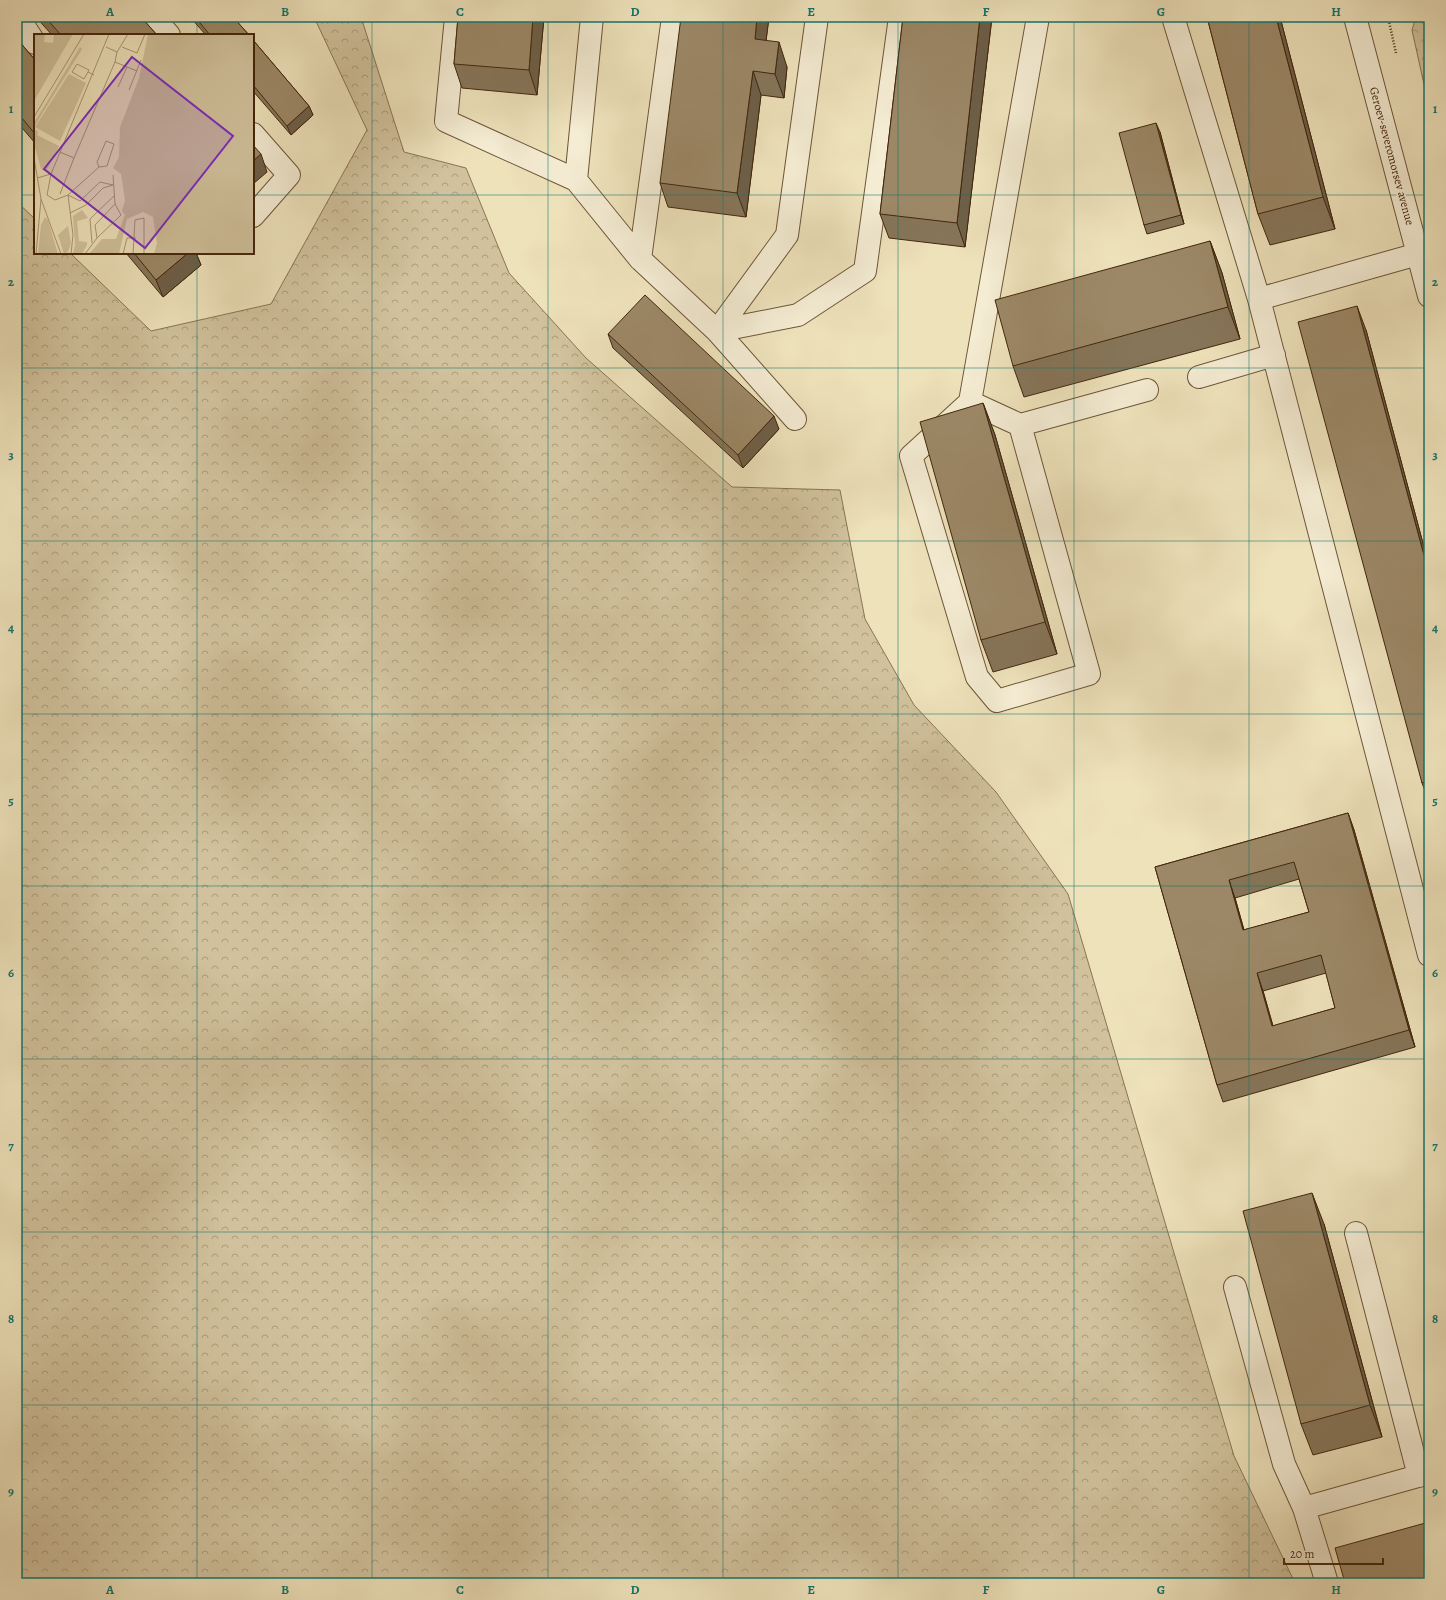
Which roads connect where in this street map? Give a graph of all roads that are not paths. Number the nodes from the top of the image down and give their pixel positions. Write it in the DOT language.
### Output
graph roads {
  1 [pos="18,17"];
  2 [pos="154,17"];
  3 [pos="456,17"];
  4 [pos="592,17"];
  5 [pos="673,17"];
  6 [pos="817,17"];
  7 [pos="900,17"];
  8 [pos="1038,17"];
  9 [pos="1173,17"];
  10 [pos="1355,17"];
  11 [pos="168,34"];
  12 [pos="34,41"];
  13 [pos="254,135"];
  14 [pos="576,180"];
  15 [pos="254,215"];
  16 [pos="1418,254"];
  17 [pos="640,259"];
  18 [pos="1429,296"];
  19 [pos="1259,298"];
  20 [pos="717,331"];
  21 [pos="1274,355"];
  22 [pos="1200,377"];
  23 [pos="1147,390"];
  24 [pos="970,402"];
  25 [pos="796,419"];
  26 [pos="1020,425"];
  27 [pos="1429,955"];
  28 [pos="1356,1233"];
  29 [pos="1235,1287"];
  30 [pos="1424,1474"];
  31 [pos="1304,1508"];
  32 [pos="1327,1583"];
  1 -- 12 [label="street"];
  2 -- 11 [label="street"];
  3 -- 14 [label="street"];
  4 -- 14 [label="street"];
  5 -- 17 [label="street"];
  6 -- 20 [label="street"];
  7 -- 20 [label="street"];
  8 -- 24 [label="street"];
  9 -- 19 [label="street"];
  10 -- 16 [label="street, Geroev-severomorsev avenue"];
  13 -- 15 [label="street"];
  14 -- 17 [label="street"];
  16 -- 18 [label="street, Geroev-severomorsev avenue"];
  16 -- 19 [label="street"];
  17 -- 20 [label="street"];
  19 -- 21 [label="street"];
  20 -- 25 [label="street"];
  21 -- 22 [label="street"];
  21 -- 27 [label="street"];
  23 -- 26 [label="street"];
  24 -- 26 [label="street"];
  24 -- 26 [label="street"];
  28 -- 30 [label="street"];
  29 -- 31 [label="street"];
  30 -- 31 [label="street"];
  31 -- 32 [label="street"];
}
